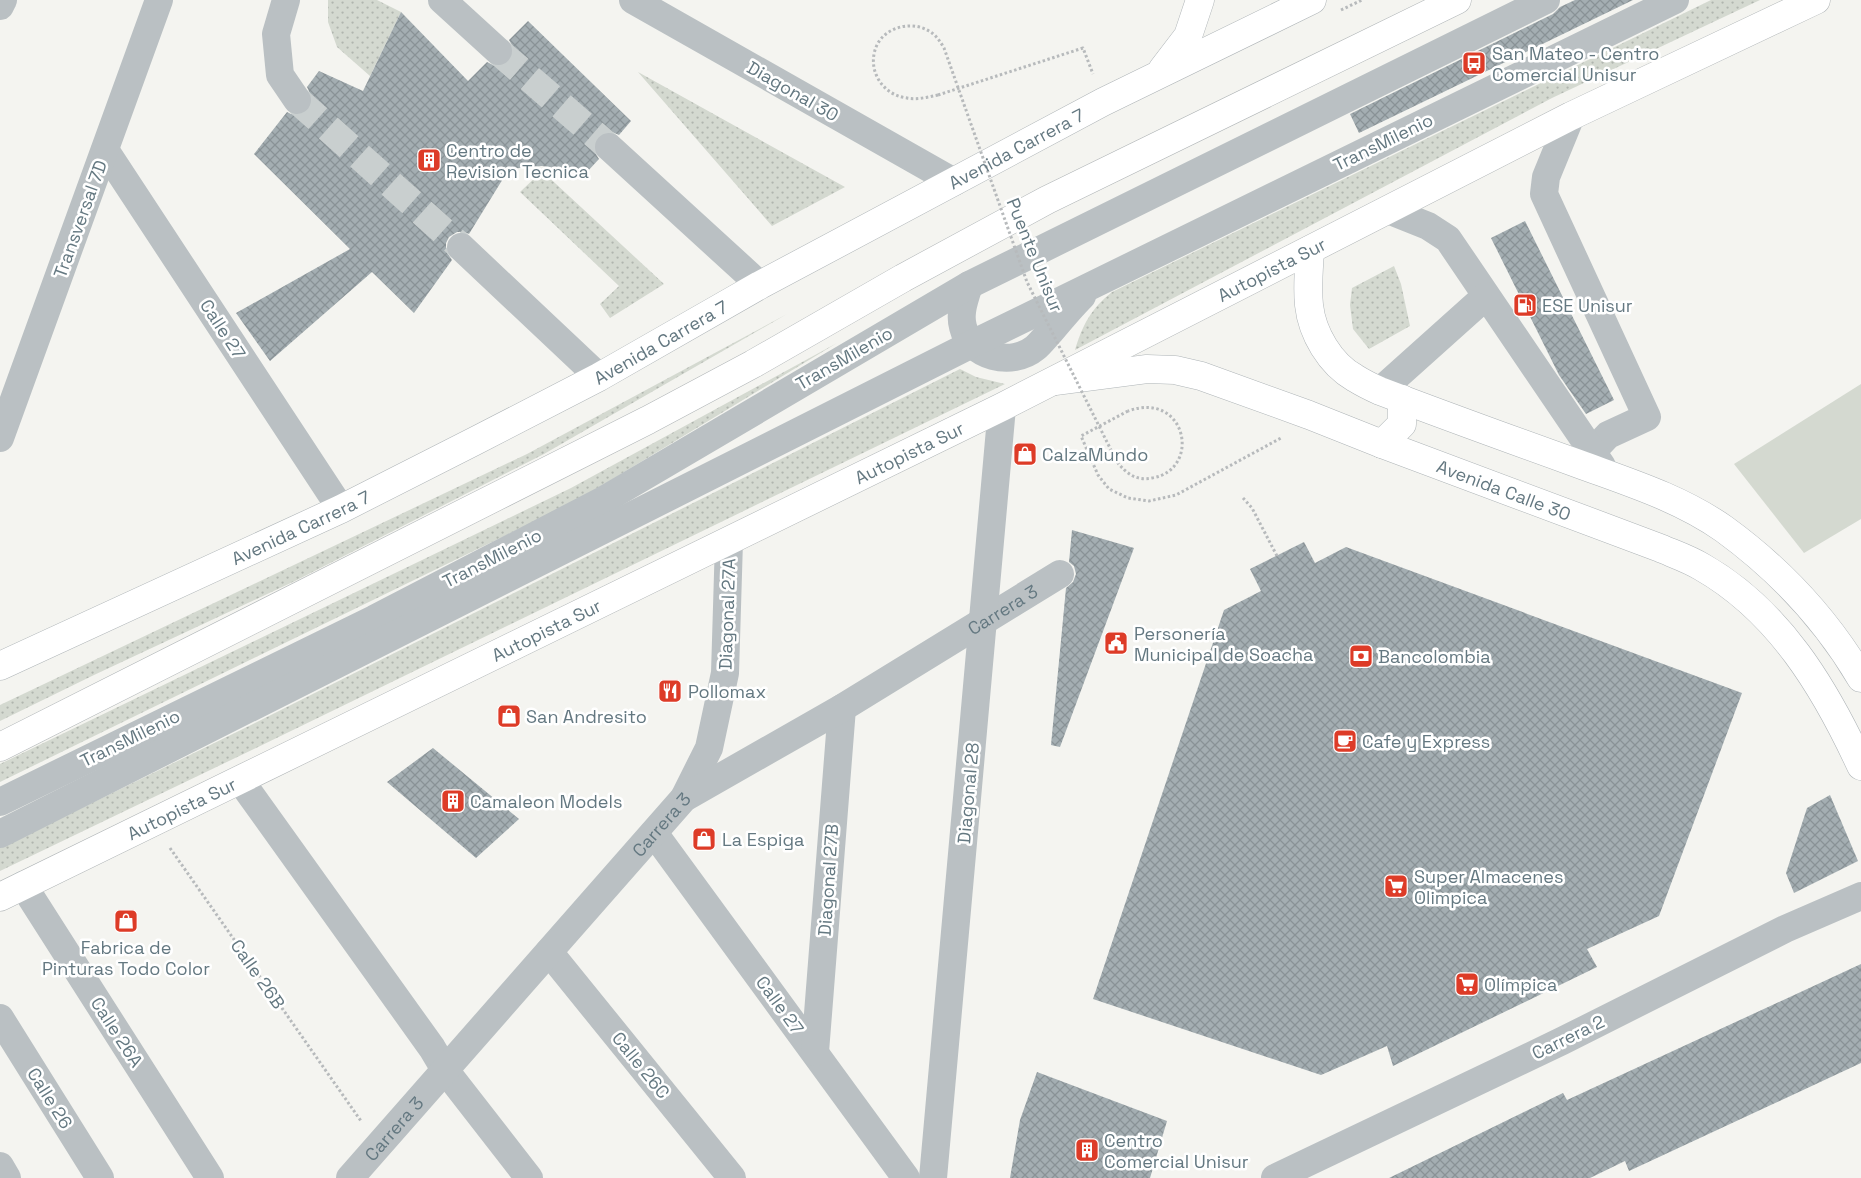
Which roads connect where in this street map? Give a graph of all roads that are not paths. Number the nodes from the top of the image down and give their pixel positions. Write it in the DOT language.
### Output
graph roads {
  1 [pos="3,0"];
  2 [pos="159,0"];
  3 [pos="286,0"];
  4 [pos="442,0"];
  5 [pos="633,0"];
  6 [pos="1200,0"];
  7 [pos="1312,0"];
  8 [pos="1457,0"];
  9 [pos="1546,0"];
  10 [pos="1675,0"];
  11 [pos="1816,0"];
  12 [pos="0,6"];
  13 [pos="498,51"];
  14 [pos="1158,75"];
  15 [pos="297,100"];
  16 [pos="1571,116"];
  17 [pos="609,147"];
  18 [pos="105,150"];
  19 [pos="954,182"];
  20 [pos="1388,210"];
  21 [pos="461,246"];
  22 [pos="1310,250"];
  23 [pos="760,285"];
  24 [pos="969,285"];
  25 [pos="1486,296"];
  26 [pos="972,344"];
  27 [pos="598,377"];
  28 [pos="1054,381"];
  29 [pos="1391,395"];
  30 [pos="1002,407"];
  31 [pos="0,438"];
  32 [pos="1382,444"];
  33 [pos="1592,452"];
  34 [pos="1609,475"];
  35 [pos="341,509"];
  36 [pos="729,541"];
  37 [pos="1060,574"];
  38 [pos="984,621"];
  39 [pos="0,666"];
  40 [pos="1861,678"];
  41 [pos="842,708"];
  42 [pos="0,747"];
  43 [pos="1859,756"];
  44 [pos="240,780"];
  45 [pos="684,798"];
  46 [pos="0,802"];
  47 [pos="654,833"];
  48 [pos="0,834"];
  49 [pos="12,891"];
  50 [pos="1861,896"];
  51 [pos="549,952"];
  52 [pos="0,1018"];
  53 [pos="815,1052"];
  54 [pos="445,1070"];
  55 [pos="0,1166"];
  56 [pos="7,1178"];
  57 [pos="100,1178"];
  58 [pos="210,1178"];
  59 [pos="350,1178"];
  60 [pos="529,1178"];
  61 [pos="732,1178"];
  62 [pos="906,1178"];
  63 [pos="933,1178"];
  64 [pos="1275,1178"];
  1 -- 12 [label="street"];
  2 -- 18 [label="street, Transversal 7D"];
  3 -- 15 [label="street"];
  4 -- 13 [label="street"];
  5 -- 19 [label="street, Diagonal 30"];
  6 -- 14 [label="main road"];
  7 -- 14 [label="main road, Avenida Carrera 7"];
  8 -- 42 [label="main road"];
  9 -- 24 [label="street, TransMilenio"];
  10 -- 26 [label="street, TransMilenio"];
  11 -- 16 [label="main road, Autopista Sur"];
  14 -- 19 [label="main road, Avenida Carrera 7"];
  16 -- 20 [label="main road, Autopista Sur"];
  16 -- 33 [label="street"];
  17 -- 23 [label="street"];
  18 -- 31 [label="street, Transversal 7D"];
  18 -- 35 [label="street, Calle 27"];
  19 -- 23 [label="main road, Avenida Carrera 7"];
  20 -- 22 [label="main road, Autopista Sur"];
  20 -- 25 [label="street"];
  21 -- 27 [label="street"];
  22 -- 28 [label="main road, Autopista Sur"];
  22 -- 29 [label="main road"];
  23 -- 27 [label="main road, Avenida Carrera 7"];
  24 -- 26 [label="street"];
  24 -- 46 [label="street, TransMilenio"];
  25 -- 29 [label="street"];
  25 -- 33 [label="street"];
  26 -- 48 [label="street, TransMilenio"];
  27 -- 35 [label="main road, Avenida Carrera 7"];
  28 -- 30 [label="main road, Autopista Sur"];
  28 -- 32 [label="main road, Avenida Calle 30"];
  29 -- 32 [label="main road"];
  29 -- 34 [label="main road"];
  30 -- 36 [label="main road, Autopista Sur"];
  30 -- 38 [label="street, Diagonal 28"];
  32 -- 43 [label="main road, Avenida Calle 30"];
  33 -- 34 [label="street"];
  34 -- 40 [label="main road"];
  35 -- 39 [label="main road, Avenida Carrera 7"];
  36 -- 44 [label="main road, Autopista Sur"];
  36 -- 45 [label="street, Diagonal 27A"];
  37 -- 38 [label="street, Carrera 3"];
  38 -- 41 [label="street, Carrera 3"];
  38 -- 63 [label="street, Diagonal 28"];
  41 -- 45 [label="street, Carrera 3"];
  41 -- 53 [label="street, Diagonal 27B"];
  44 -- 49 [label="main road, Autopista Sur"];
  44 -- 54 [label="street"];
  45 -- 47 [label="street, Carrera 3"];
  47 -- 51 [label="street, Carrera 3"];
  47 -- 53 [label="street, Calle 27"];
  49 -- 58 [label="street, Calle 26A"];
  50 -- 64 [label="street, Carrera 2"];
  51 -- 54 [label="street, Carrera 3"];
  51 -- 61 [label="street, Calle 26C"];
  52 -- 57 [label="street, Calle 26"];
  53 -- 62 [label="street, Calle 27"];
  54 -- 59 [label="street, Carrera 3"];
  54 -- 60 [label="street"];
  55 -- 56 [label="street"];
}
